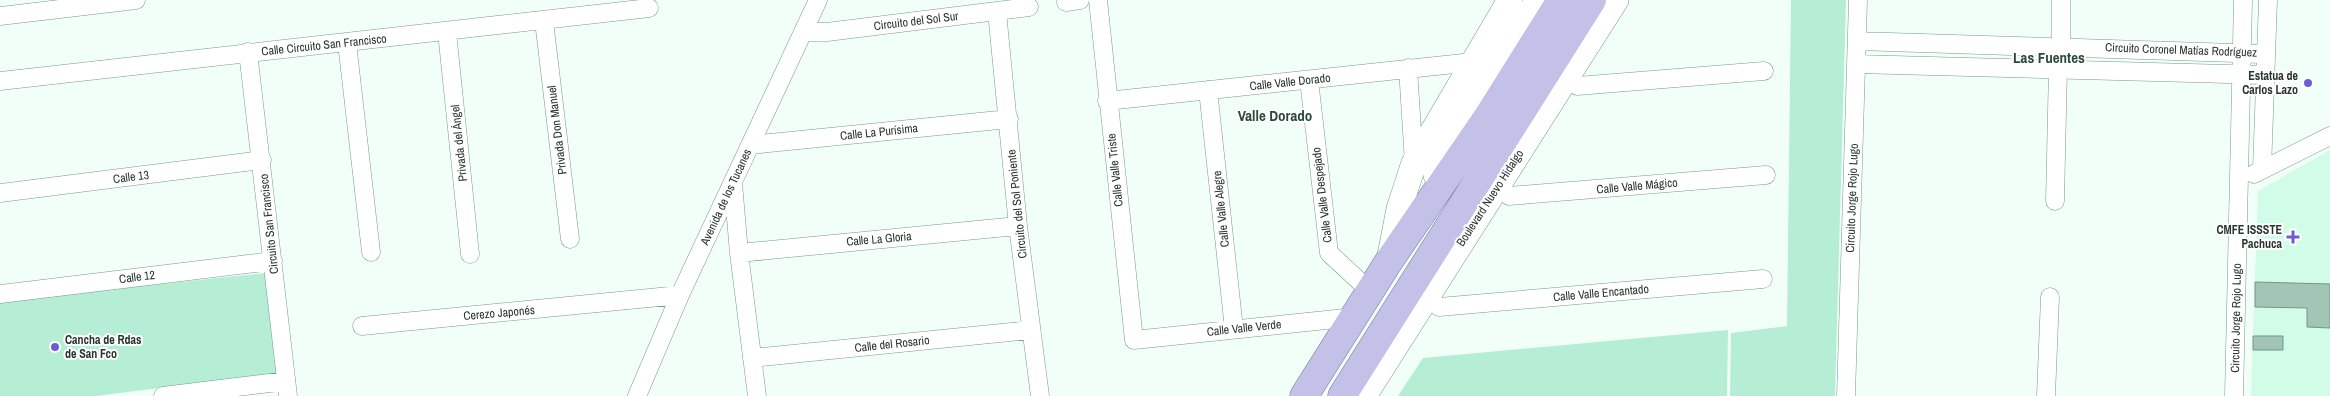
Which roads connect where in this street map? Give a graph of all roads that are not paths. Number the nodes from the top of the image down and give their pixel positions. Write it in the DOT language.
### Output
graph roads {
  1 [pos="136,0"];
  2 [pos="818,0"];
  3 [pos="1098,0"];
  4 [pos="1510,0"];
  5 [pos="1538,0"];
  6 [pos="1560,0"];
  7 [pos="1592,0"];
  8 [pos="1616,0"];
  9 [pos="1625,0"];
  10 [pos="1858,0"];
  11 [pos="2061,0"];
  12 [pos="2243,0"];
  13 [pos="2268,0"];
  14 [pos="1029,7"];
  15 [pos="649,8"];
  16 [pos="997,12"];
  17 [pos="0,16"];
  18 [pos="544,21"];
  19 [pos="447,32"];
  20 [pos="803,32"];
  21 [pos="1857,41"];
  22 [pos="347,44"];
  23 [pos="1953,44"];
  24 [pos="2061,46"];
  25 [pos="2165,50"];
  26 [pos="248,52"];
  27 [pos="2242,53"];
  28 [pos="2266,54"];
  29 [pos="1473,62"];
  30 [pos="1856,64"];
  31 [pos="1953,66"];
  32 [pos="1408,68"];
  33 [pos="2058,68"];
  34 [pos="1764,71"];
  35 [pos="2164,72"];
  36 [pos="2242,75"];
  37 [pos="2266,75"];
  38 [pos="1309,80"];
  39 [pos="0,81"];
  40 [pos="1577,86"];
  41 [pos="1208,90"];
  42 [pos="1107,101"];
  43 [pos="1009,118"];
  44 [pos="2330,136"];
  45 [pos="750,145"];
  46 [pos="262,160"];
  47 [pos="1414,163"];
  48 [pos="2262,170"];
  49 [pos="1766,175"];
  50 [pos="733,181"];
  51 [pos="2238,181"];
  52 [pos="0,193"];
  53 [pos="1509,196"];
  54 [pos="2055,201"];
  55 [pos="1018,226"];
  56 [pos="570,239"];
  57 [pos="371,252"];
  58 [pos="739,253"];
  59 [pos="470,254"];
  60 [pos="273,261"];
  61 [pos="1389,261"];
  62 [pos="1763,279"];
  63 [pos="1371,292"];
  64 [pos="0,294"];
  65 [pos="680,295"];
  66 [pos="2050,297"];
  67 [pos="1439,307"];
  68 [pos="1355,317"];
  69 [pos="362,326"];
  70 [pos="1234,329"];
  71 [pos="1031,330"];
  72 [pos="1134,340"];
  73 [pos="752,358"];
  74 [pos="287,388"];
  75 [pos="163,396"];
  76 [pos="636,396"];
  77 [pos="757,396"];
  78 [pos="1040,396"];
  79 [pos="1304,396"];
  80 [pos="1342,396"];
  81 [pos="1364,396"];
  82 [pos="1384,396"];
  83 [pos="1846,396"];
  84 [pos="2046,396"];
  85 [pos="2234,396"];
  1 -- 17 [label="street"];
  2 -- 20 [label="street, Avenida de los Tucanes"];
  3 -- 42 [label="street, Calle Valle Triste"];
  4 -- 29 [label="main road"];
  5 -- 61 [label="main road"];
  6 -- 61 [label="main road"];
  7 -- 80 [label="main road, Boulevard Nuevo Hidalgo"];
  8 -- 81 [label="main road, Boulevard Nuevo Hidalgo"];
  9 -- 40 [label="main road, Boulevard Nuevo Hidalgo"];
  10 -- 21 [label="street, Circuito Jorge Rojo Lugo"];
  11 -- 24 [label="street"];
  12 -- 27 [label="street, Circuito Jorge Rojo Lugo"];
  13 -- 28 [label="street"];
  14 -- 16 [label="street, Circuito del Sol Sur"];
  15 -- 18 [label="street, Calle Circuito San Francisco"];
  16 -- 20 [label="street, Circuito del Sol Sur"];
  16 -- 43 [label="street, Circuito del Sol Poniente"];
  18 -- 19 [label="street, Calle Circuito San Francisco"];
  18 -- 56 [label="street, Privada Don Manuel"];
  19 -- 22 [label="street, Calle Circuito San Francisco"];
  19 -- 59 [label="street, Privada del Ángel"];
  20 -- 45 [label="street, Avenida de los Tucanes"];
  21 -- 23 [label="street, Circuito Coronel Matías Rodríguez"];
  21 -- 30 [label="street, Circuito Jorge Rojo Lugo"];
  22 -- 26 [label="street, Calle Circuito San Francisco"];
  22 -- 57 [label="street"];
  23 -- 24 [label="street, Circuito Coronel Matías Rodríguez"];
  23 -- 31 [label="street"];
  24 -- 25 [label="street, Circuito Coronel Matías Rodríguez"];
  25 -- 27 [label="street, Circuito Coronel Matías Rodríguez"];
  25 -- 35 [label="street"];
  26 -- 39 [label="street, Calle Circuito San Francisco"];
  26 -- 46 [label="street, Circuito San Francisco"];
  27 -- 28 [label="street, Circuito Coronel Matías Rodríguez"];
  27 -- 36 [label="street, Circuito Jorge Rojo Lugo"];
  28 -- 37 [label="street"];
  29 -- 32 [label="street, Calle Valle Dorado"];
  29 -- 47 [label="main road"];
  30 -- 31 [label="street, Circuito Coronel Matías Rodríguez"];
  30 -- 83 [label="street, Circuito Jorge Rojo Lugo"];
  31 -- 33 [label="street, Circuito Coronel Matías Rodríguez"];
  32 -- 38 [label="street, Calle Valle Dorado"];
  32 -- 47 [label="street"];
  33 -- 35 [label="street, Circuito Coronel Matías Rodríguez"];
  33 -- 54 [label="street"];
  34 -- 40 [label="street"];
  35 -- 36 [label="street, Circuito Coronel Matías Rodríguez"];
  36 -- 37 [label="street, Circuito Coronel Matías Rodríguez"];
  36 -- 51 [label="street, Circuito Jorge Rojo Lugo"];
  37 -- 48 [label="street"];
  38 -- 41 [label="street, Calle Valle Dorado"];
  38 -- 63 [label="street, Calle Valle Despejado"];
  40 -- 53 [label="main road, Boulevard Nuevo Hidalgo"];
  41 -- 42 [label="street, Calle Valle Dorado"];
  41 -- 70 [label="street, Calle Valle Alegre"];
  42 -- 72 [label="street, Calle Valle Triste"];
  43 -- 45 [label="street, Calle La Purísima"];
  43 -- 55 [label="street, Circuito del Sol Poniente"];
  44 -- 48 [label="street"];
  45 -- 50 [label="street, Avenida de los Tucanes"];
  46 -- 52 [label="street, Calle 13"];
  46 -- 60 [label="street, Circuito San Francisco"];
  47 -- 61 [label="main road"];
  48 -- 51 [label="street"];
  49 -- 53 [label="street, Calle Valle Mágico"];
  50 -- 58 [label="street"];
  50 -- 65 [label="street, Avenida de los Tucanes"];
  51 -- 85 [label="street, Circuito Jorge Rojo Lugo"];
  53 -- 67 [label="main road, Boulevard Nuevo Hidalgo"];
  55 -- 58 [label="street, Calle La Gloria"];
  55 -- 71 [label="street, Circuito del Sol Poniente"];
  58 -- 73 [label="street"];
  60 -- 64 [label="street, Calle 12"];
  60 -- 74 [label="street, Circuito San Francisco"];
  61 -- 63 [label="main road"];
  62 -- 67 [label="street, Calle Valle Encantado"];
  63 -- 68 [label="main road"];
  65 -- 69 [label="street, Cerezo Japonés"];
  65 -- 76 [label="street, Avenida de los Tucanes"];
  66 -- 84 [label="street"];
  67 -- 82 [label="main road, Boulevard Nuevo Hidalgo"];
  68 -- 70 [label="street, Calle Valle Verde"];
  68 -- 79 [label="main road"];
  70 -- 72 [label="street, Calle Valle Verde"];
  71 -- 73 [label="street, Calle del Rosario"];
  71 -- 78 [label="street, Circuito del Sol Poniente"];
  73 -- 77 [label="street"];
  74 -- 75 [label="street"];
}
